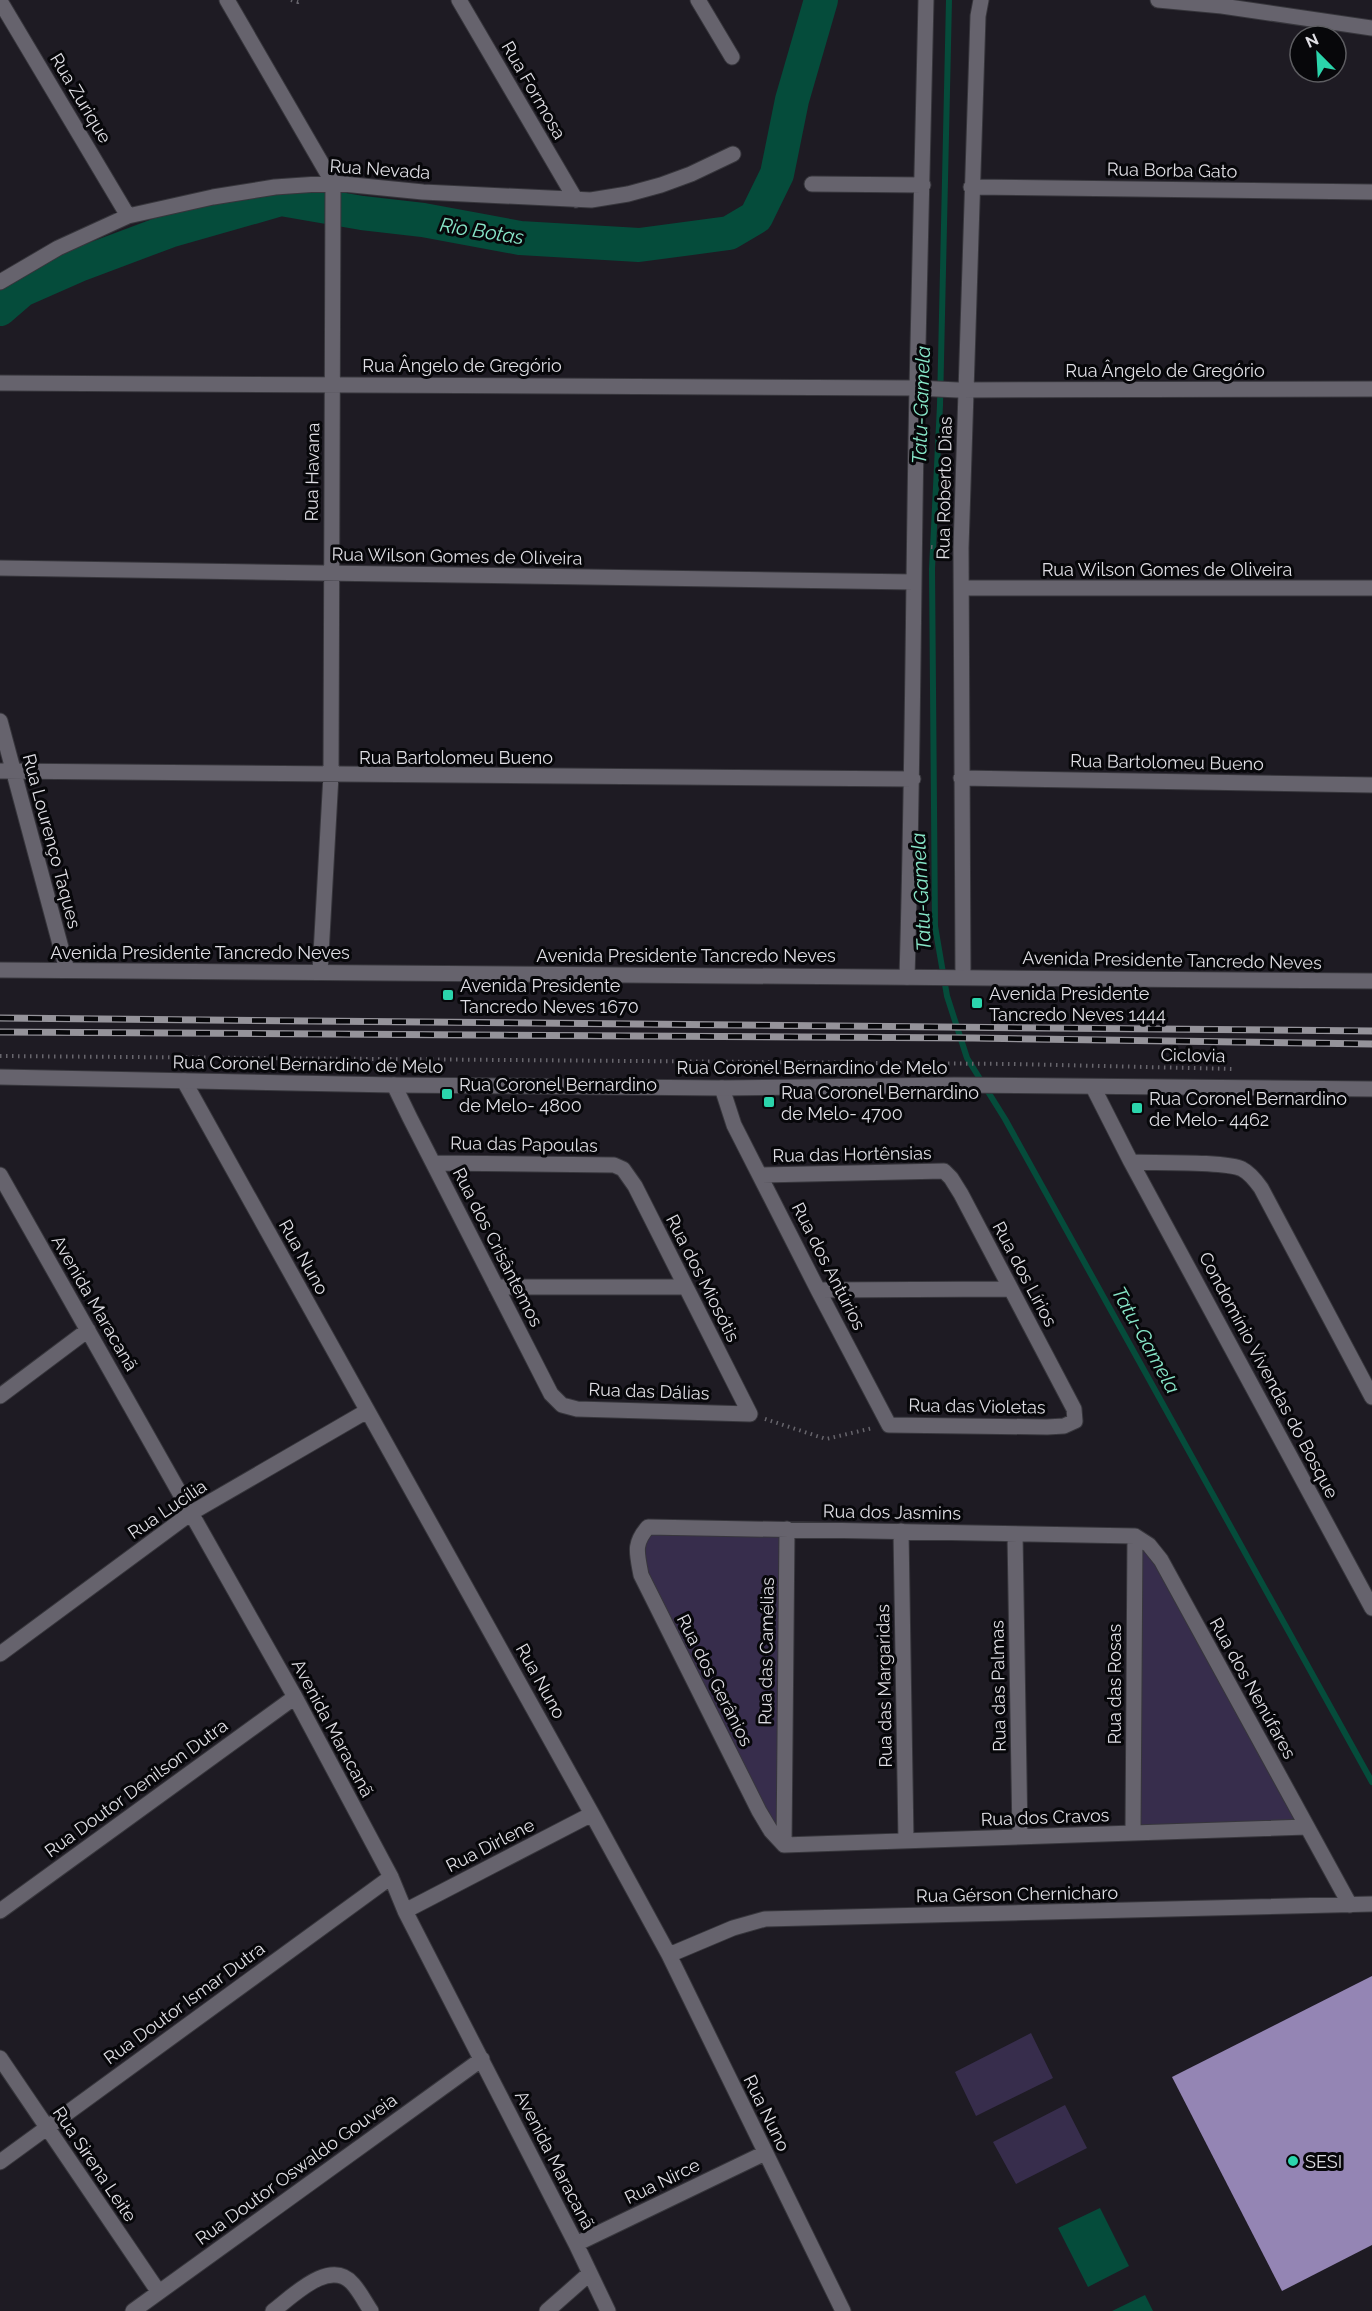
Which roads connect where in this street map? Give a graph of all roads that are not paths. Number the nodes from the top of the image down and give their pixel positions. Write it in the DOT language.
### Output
graph roads {
  1 [pos="227,0"];
  2 [pos="459,0"];
  3 [pos="698,0"];
  4 [pos="926,0"];
  5 [pos="981,0"];
  6 [pos="1158,0"];
  7 [pos="0,1"];
  8 [pos="1372,28"];
  9 [pos="732,57"];
  10 [pos="733,154"];
  11 [pos="812,184"];
  12 [pos="923,185"];
  13 [pos="333,186"];
  14 [pos="971,187"];
  15 [pos="1372,192"];
  16 [pos="576,200"];
  17 [pos="128,216"];
  18 [pos="0,282"];
  19 [pos="0,383"];
  20 [pos="333,384"];
  21 [pos="920,388"];
  22 [pos="1372,389"];
  23 [pos="962,390"];
  24 [pos="0,568"];
  25 [pos="330,574"];
  26 [pos="914,582"];
  27 [pos="962,588"];
  28 [pos="1372,588"];
  29 [pos="0,721"];
  30 [pos="6,771"];
  31 [pos="331,775"];
  32 [pos="961,778"];
  33 [pos="913,779"];
  34 [pos="1372,785"];
  35 [pos="0,970"];
  36 [pos="67,970"];
  37 [pos="320,972"];
  38 [pos="910,977"];
  39 [pos="959,977"];
  40 [pos="1372,981"];
  41 [pos="0,1077"];
  42 [pos="184,1081"];
  43 [pos="394,1085"];
  44 [pos="1094,1087"];
  45 [pos="722,1088"];
  46 [pos="1372,1089"];
  47 [pos="1131,1162"];
  48 [pos="433,1163"];
  49 [pos="614,1165"];
  50 [pos="944,1171"];
  51 [pos="0,1175"];
  52 [pos="760,1175"];
  53 [pos="496,1287"];
  54 [pos="685,1287"];
  55 [pos="1011,1289"];
  56 [pos="818,1290"];
  57 [pos="88,1330"];
  58 [pos="551,1394"];
  59 [pos="0,1396"];
  60 [pos="1068,1397"];
  61 [pos="1372,1397"];
  62 [pos="367,1411"];
  63 [pos="750,1414"];
  64 [pos="890,1425"];
  65 [pos="191,1513"];
  66 [pos="648,1527"];
  67 [pos="787,1529"];
  68 [pos="901,1532"];
  69 [pos="1014,1534"];
  70 [pos="1135,1536"];
  71 [pos="1372,1608"];
  72 [pos="0,1654"];
  73 [pos="295,1697"];
  74 [pos="592,1814"];
  75 [pos="1306,1827"];
  76 [pos="1133,1833"];
  77 [pos="1020,1837"];
  78 [pos="906,1841"];
  79 [pos="784,1845"];
  80 [pos="391,1877"];
  81 [pos="1372,1904"];
  82 [pos="1350,1905"];
  83 [pos="0,1911"];
  84 [pos="405,1911"];
  85 [pos="669,1955"];
  86 [pos="0,2058"];
  87 [pos="482,2059"];
  88 [pos="46,2128"];
  89 [pos="765,2153"];
  90 [pos="0,2162"];
  91 [pos="576,2244"];
  92 [pos="589,2274"];
  93 [pos="158,2291"];
  94 [pos="134,2311"];
  95 [pos="273,2311"];
  96 [pos="371,2311"];
  97 [pos="547,2311"];
  98 [pos="608,2311"];
  99 [pos="843,2311"];
  1 -- 13 [label="street, Rua Havana"];
  2 -- 16 [label="street, Rua Formosa"];
  3 -- 9 [label="street"];
  4 -- 12 [label="street, Rua Roberto Dias"];
  5 -- 14 [label="street, Rua Roberto Dias"];
  6 -- 8 [label="street"];
  7 -- 17 [label="street, Rua Zurique"];
  10 -- 16 [label="street, Rua Nevada"];
  11 -- 12 [label="street"];
  12 -- 21 [label="street, Rua Roberto Dias"];
  13 -- 16 [label="street, Rua Nevada"];
  13 -- 17 [label="street, Rua Nevada"];
  13 -- 20 [label="street, Rua Havana"];
  14 -- 15 [label="street, Rua Borba Gato"];
  14 -- 23 [label="street, Rua Roberto Dias"];
  17 -- 18 [label="street, Rua Nevada"];
  19 -- 20 [label="street, Rua Ângelo de Gregório"];
  20 -- 21 [label="street, Rua Ângelo de Gregório"];
  20 -- 25 [label="street, Rua Havana"];
  21 -- 23 [label="street, Rua Ângelo de Gregório"];
  21 -- 26 [label="street, Rua Roberto Dias"];
  22 -- 23 [label="street, Rua Ângelo de Gregório"];
  23 -- 27 [label="street, Rua Roberto Dias"];
  24 -- 25 [label="street, Rua Wilson Gomes de Oliveira"];
  25 -- 26 [label="street, Rua Wilson Gomes de Oliveira"];
  25 -- 31 [label="street, Rua Havana"];
  26 -- 33 [label="street, Rua Roberto Dias"];
  27 -- 28 [label="street, Rua Wilson Gomes de Oliveira"];
  27 -- 32 [label="street, Rua Roberto Dias"];
  29 -- 30 [label="street, Rua Lourenço Taques"];
  30 -- 31 [label="street, Rua Bartolomeu Bueno"];
  30 -- 36 [label="street, Rua Lourenço Taques"];
  31 -- 33 [label="street, Rua Bartolomeu Bueno"];
  31 -- 37 [label="street, Rua Havana"];
  32 -- 34 [label="street, Rua Bartolomeu Bueno"];
  32 -- 39 [label="street, Rua Roberto Dias"];
  33 -- 38 [label="street, Rua Roberto Dias"];
  35 -- 36 [label="street, Avenida Presidente Tancredo Neves"];
  36 -- 37 [label="street, Avenida Presidente Tancredo Neves"];
  37 -- 38 [label="street, Avenida Presidente Tancredo Neves"];
  38 -- 39 [label="street, Avenida Presidente Tancredo Neves"];
  39 -- 40 [label="street, Avenida Presidente Tancredo Neves"];
  41 -- 42 [label="street, Rua Coronel Bernardino de Melo"];
  42 -- 43 [label="street, Rua Coronel Bernardino de Melo"];
  42 -- 62 [label="street, Rua Nuno"];
  43 -- 45 [label="street, Rua Coronel Bernardino de Melo"];
  43 -- 48 [label="street, Rua dos Crisântemos"];
  44 -- 45 [label="street, Rua Coronel Bernardino de Melo"];
  44 -- 46 [label="street, Rua Coronel Bernardino de Melo"];
  44 -- 47 [label="street, Condomínio Vivendas do Bosque"];
  45 -- 52 [label="street, Rua dos Antúrios"];
  47 -- 61 [label="street"];
  47 -- 71 [label="street, Condomínio Vivendas do Bosque"];
  48 -- 49 [label="street, Rua das Papoulas"];
  48 -- 53 [label="street, Rua dos Crisântemos"];
  49 -- 54 [label="street, Rua dos Miosótis"];
  50 -- 52 [label="street, Rua das Hortênsias"];
  50 -- 55 [label="street, Rua dos Lírios"];
  51 -- 57 [label="street, Avenida Maracanã"];
  52 -- 56 [label="street, Rua dos Antúrios"];
  53 -- 54 [label="street"];
  53 -- 58 [label="street, Rua dos Crisântemos"];
  54 -- 63 [label="street, Rua dos Miosótis"];
  55 -- 56 [label="street"];
  55 -- 60 [label="street, Rua dos Lírios"];
  56 -- 64 [label="street, Rua dos Antúrios"];
  57 -- 59 [label="street"];
  57 -- 65 [label="street, Avenida Maracanã"];
  58 -- 63 [label="street, Rua das Dálias"];
  60 -- 64 [label="street, Rua das Violetas"];
  62 -- 65 [label="street, Rua Lucília"];
  62 -- 74 [label="street, Rua Nuno"];
  65 -- 72 [label="street, Rua Lucília"];
  65 -- 73 [label="street, Avenida Maracanã"];
  66 -- 67 [label="street, Rua dos Jasmins"];
  66 -- 79 [label="street, Rua dos Gerânios"];
  67 -- 68 [label="street, Rua dos Jasmins"];
  67 -- 79 [label="street, Rua das Camélias"];
  68 -- 69 [label="street, Rua dos Jasmins"];
  68 -- 78 [label="street, Rua das Margaridas"];
  69 -- 70 [label="street, Rua dos Jasmins"];
  69 -- 77 [label="street, Rua das Palmas"];
  70 -- 75 [label="street, Rua dos Nenúfares"];
  70 -- 76 [label="street, Rua das Rosas"];
  73 -- 80 [label="street, Avenida Maracanã"];
  73 -- 83 [label="street, Rua Doutor Denilson Dutra"];
  74 -- 84 [label="street, Rua Dirlene"];
  74 -- 85 [label="street, Rua Nuno"];
  75 -- 76 [label="street, Rua dos Cravos"];
  75 -- 82 [label="street, Rua dos Nenúfares"];
  76 -- 77 [label="street, Rua dos Cravos"];
  77 -- 78 [label="street, Rua dos Cravos"];
  78 -- 79 [label="street, Rua dos Cravos"];
  80 -- 84 [label="street, Avenida Maracanã"];
  80 -- 88 [label="street, Rua Doutor Ismar Dutra"];
  81 -- 82 [label="street, Rua Gérson Chernicharo"];
  82 -- 85 [label="street, Rua Gérson Chernicharo"];
  84 -- 87 [label="street, Avenida Maracanã"];
  85 -- 89 [label="street, Rua Nuno"];
  86 -- 88 [label="street, Rua Sirena Leite"];
  87 -- 91 [label="street, Avenida Maracanã"];
  87 -- 93 [label="street, Rua Doutor Oswaldo Gouveia"];
  88 -- 90 [label="street, Rua Doutor Ismar Dutra"];
  88 -- 93 [label="street, Rua Sirena Leite"];
  89 -- 91 [label="street, Rua Nirce"];
  89 -- 99 [label="street, Rua Nuno"];
  91 -- 92 [label="street, Avenida Maracanã"];
  92 -- 97 [label="street"];
  92 -- 98 [label="street, Avenida Maracanã"];
  93 -- 94 [label="street, Rua Doutor Oswaldo Gouveia"];
  95 -- 96 [label="street"];
}
